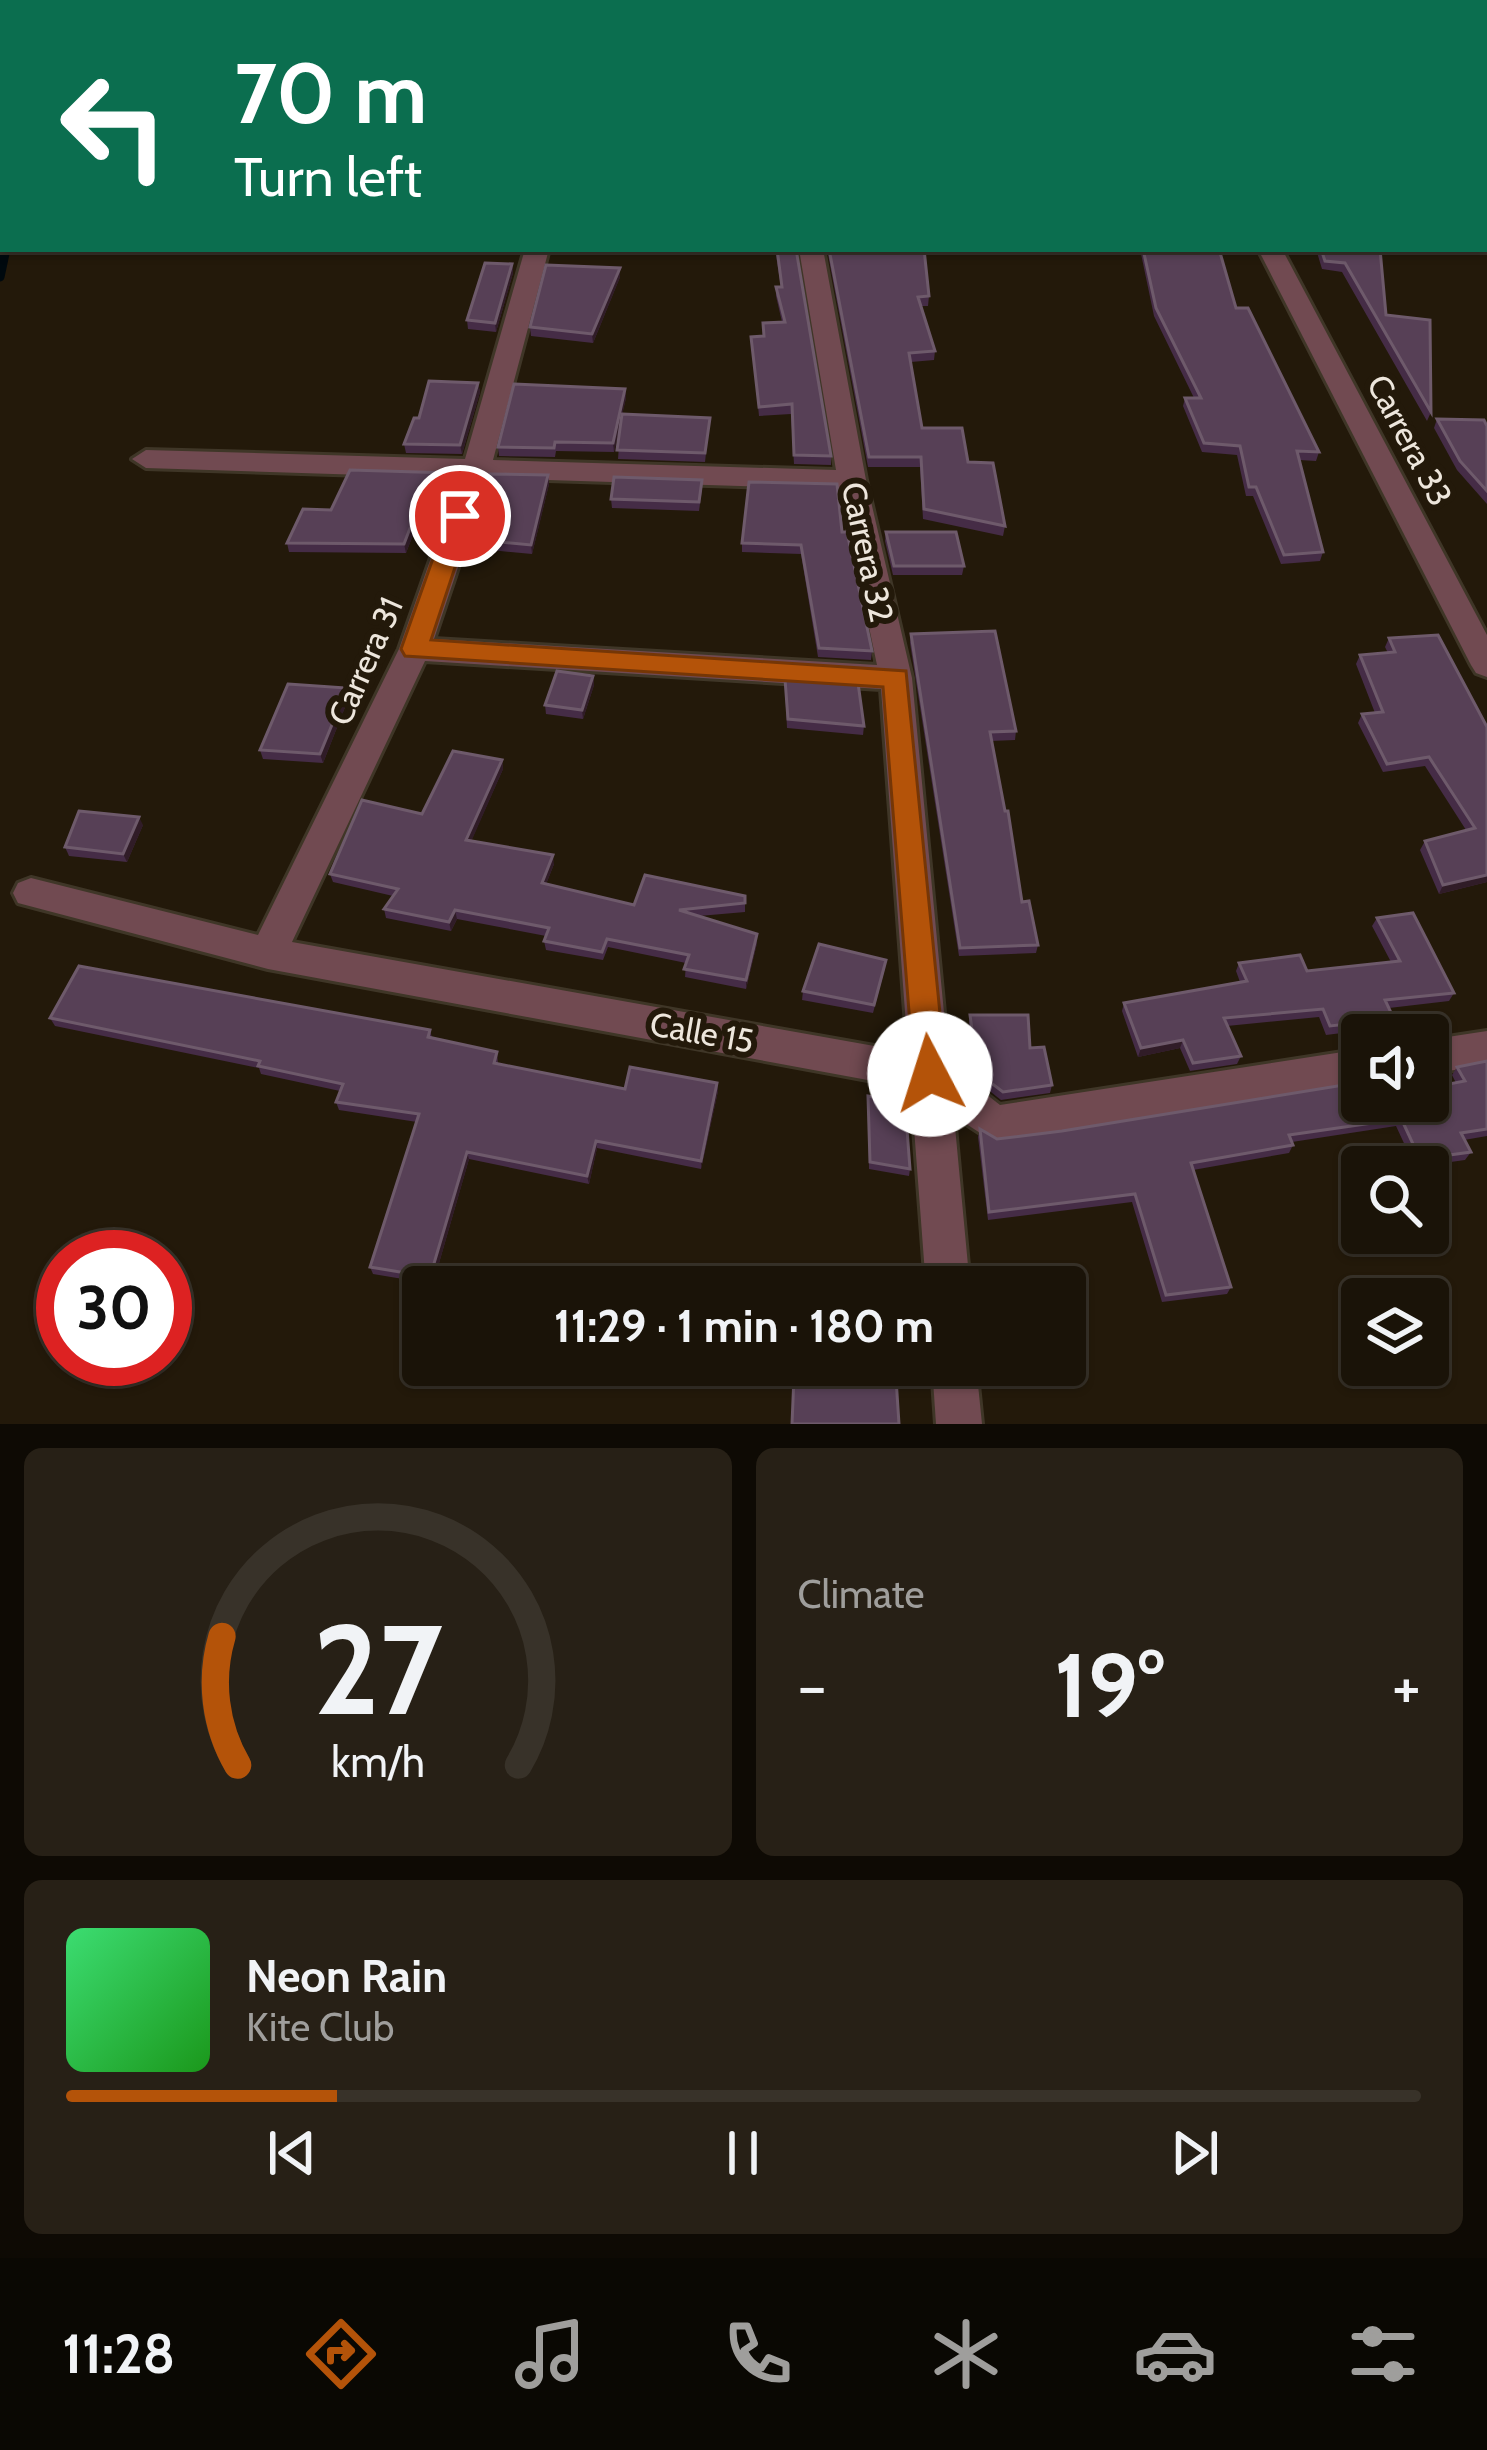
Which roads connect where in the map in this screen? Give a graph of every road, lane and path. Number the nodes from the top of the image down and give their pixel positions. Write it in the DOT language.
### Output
graph roads {
  1 [pos="537,252"];
  2 [pos="812,252"];
  3 [pos="1272,252"];
  4 [pos="146,459"];
  5 [pos="476,471"];
  6 [pos="852,480"];
  7 [pos="415,649"];
  8 [pos="1487,665"];
  9 [pos="896,678"];
  10 [pos="32,893"];
  11 [pos="268,952"];
  12 [pos="1487,1048"];
  13 [pos="1449,1054"];
  14 [pos="1341,1070"];
  15 [pos="930,1074"];
  16 [pos="946,1266"];
  17 [pos="956,1386"];
  18 [pos="959,1424"];
  1 -- 5 [label="street, Carrera 31"];
  2 -- 6 [label="street, Carrera 32"];
  3 -- 8 [label="street, Carrera 33"];
  4 -- 5 [label="street"];
  5 -- 6 [label="street"];
  5 -- 7 [label="street, Carrera 31"];
  6 -- 9 [label="street, Carrera 32"];
  7 -- 9 [label="street"];
  7 -- 11 [label="street, Carrera 31"];
  9 -- 15 [label="street, Carrera 32"];
  10 -- 11 [label="street, Calle 15"];
  11 -- 15 [label="street, Calle 15"];
  12 -- 13 [label="street"];
  14 -- 15 [label="street, Calle 15"];
  15 -- 16 [label="street, Carrera 32"];
  17 -- 18 [label="street"];
}
